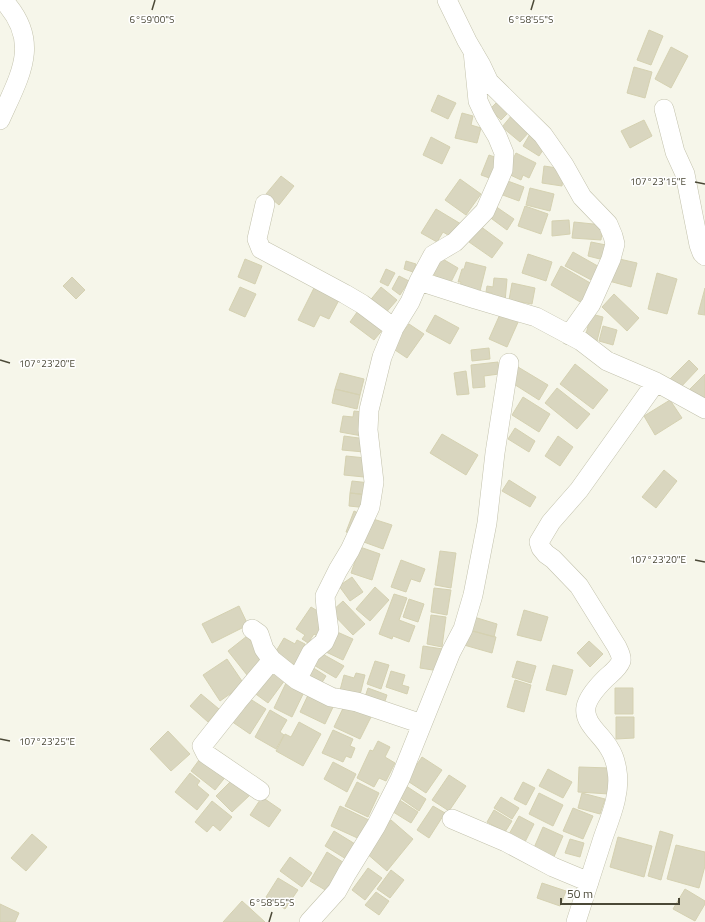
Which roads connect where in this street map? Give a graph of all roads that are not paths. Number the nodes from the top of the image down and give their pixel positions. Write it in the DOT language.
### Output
graph roads {
  1 [pos="3,0"];
  2 [pos="447,0"];
  3 [pos="473,51"];
  4 [pos="664,109"];
  5 [pos="0,120"];
  6 [pos="265,204"];
  7 [pos="705,256"];
  8 [pos="418,281"];
  9 [pos="394,328"];
  10 [pos="570,335"];
  11 [pos="510,363"];
  12 [pos="656,382"];
  13 [pos="705,409"];
  14 [pos="252,629"];
  15 [pos="272,660"];
  16 [pos="297,680"];
  17 [pos="422,724"];
  18 [pos="260,791"];
  19 [pos="452,819"];
  20 [pos="589,882"];
  21 [pos="309,922"];
  22 [pos="576,922"];
  1 -- 5 [label="street"];
  2 -- 3 [label="street"];
  3 -- 8 [label="street"];
  3 -- 10 [label="street"];
  4 -- 7 [label="street"];
  6 -- 9 [label="street"];
  8 -- 9 [label="street"];
  8 -- 10 [label="street"];
  9 -- 16 [label="street"];
  10 -- 12 [label="street"];
  11 -- 17 [label="street"];
  12 -- 13 [label="street"];
  12 -- 20 [label="street"];
  14 -- 15 [label="street"];
  15 -- 16 [label="street"];
  15 -- 18 [label="street"];
  16 -- 17 [label="street"];
  17 -- 21 [label="street"];
  19 -- 20 [label="street"];
  20 -- 22 [label="street"];
}
